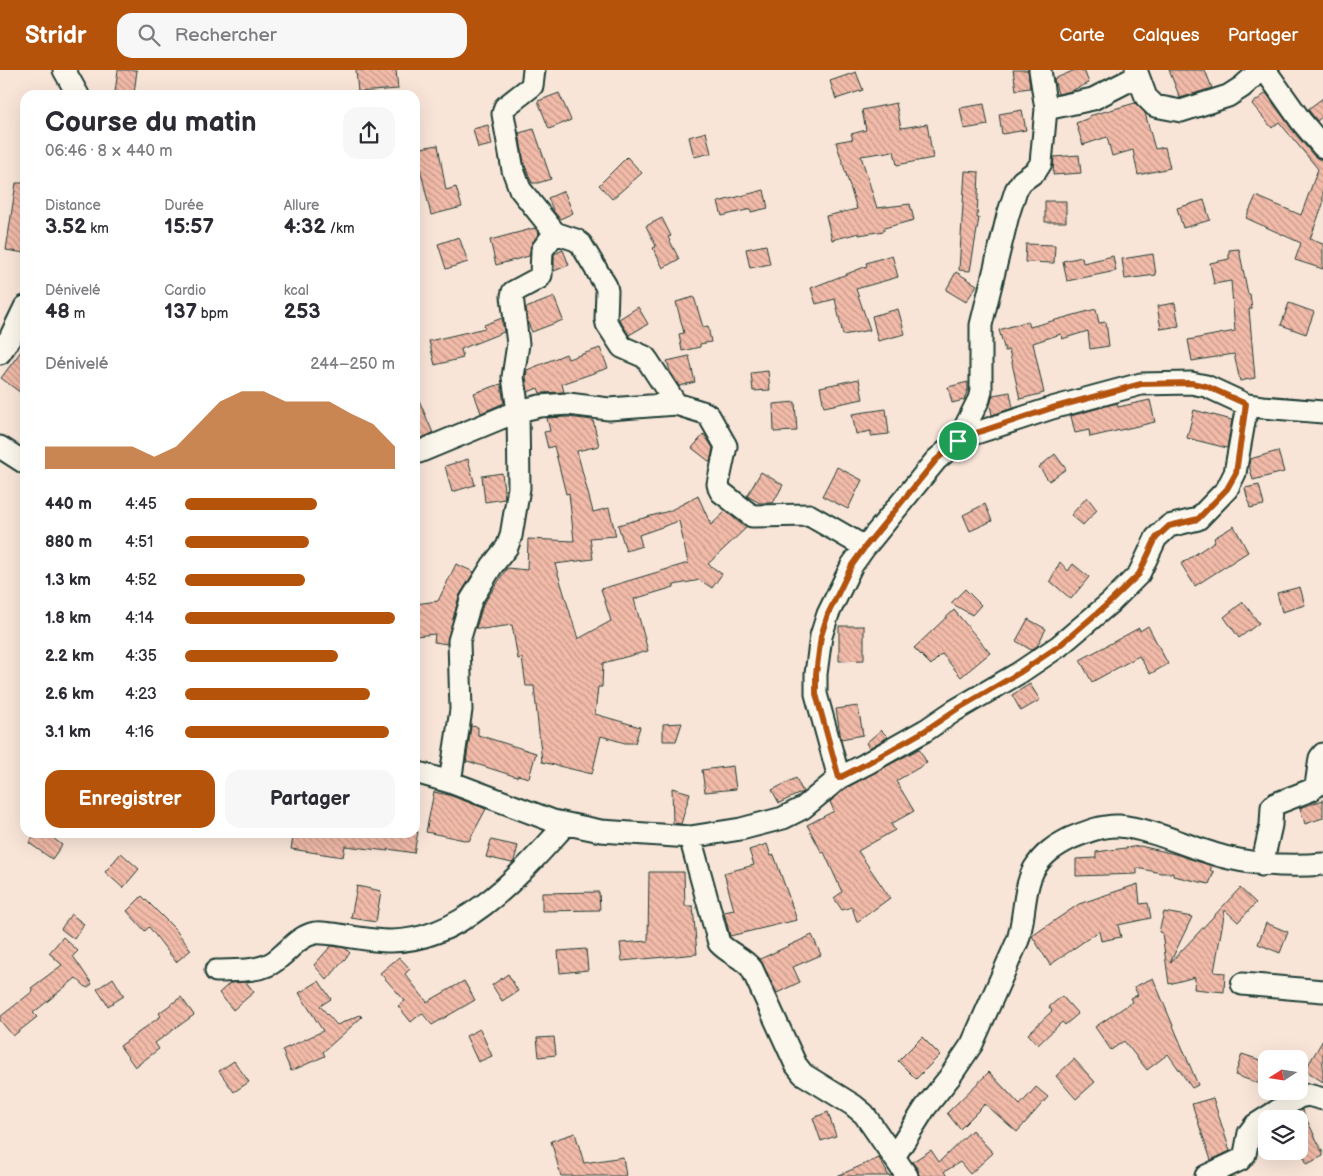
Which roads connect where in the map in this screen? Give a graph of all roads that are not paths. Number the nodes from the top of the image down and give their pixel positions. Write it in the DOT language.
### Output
graph roads {
  1 [pos="534,70"];
  2 [pos="1040,70"];
  3 [pos="1261,70"];
  4 [pos="1265,70"];
  5 [pos="1137,73"];
  6 [pos="1046,110"];
  7 [pos="1323,147"];
  8 [pos="555,234"];
  9 [pos="20,317"];
  10 [pos="0,353"];
  11 [pos="676,404"];
  12 [pos="1246,404"];
  13 [pos="518,412"];
  14 [pos="1323,412"];
  15 [pos="0,447"];
  16 [pos="420,450"];
  17 [pos="947,450"];
  18 [pos="20,459"];
  19 [pos="865,547"];
  20 [pos="1323,754"];
  21 [pos="420,773"];
  22 [pos="839,778"];
  23 [pos="450,782"];
  24 [pos="566,824"];
  25 [pos="690,838"];
  26 [pos="1323,864"];
  27 [pos="1262,865"];
  28 [pos="216,971"];
  29 [pos="1242,984"];
  30 [pos="1323,992"];
  31 [pos="1323,1100"];
  32 [pos="894,1157"];
  33 [pos="907,1176"];
  34 [pos="1206,1176"];
  1 -- 8 [label="street"];
  2 -- 6 [label="street"];
  3 -- 5 [label="street"];
  4 -- 7 [label="street"];
  5 -- 6 [label="street"];
  6 -- 17 [label="street"];
  8 -- 11 [label="street"];
  8 -- 13 [label="street"];
  9 -- 10 [label="street"];
  11 -- 13 [label="street"];
  11 -- 19 [label="street"];
  12 -- 14 [label="street"];
  12 -- 17 [label="street"];
  12 -- 22 [label="street"];
  13 -- 16 [label="street"];
  13 -- 23 [label="street"];
  15 -- 18 [label="street"];
  17 -- 19 [label="street"];
  19 -- 22 [label="street"];
  20 -- 27 [label="street"];
  21 -- 23 [label="street"];
  22 -- 25 [label="street"];
  23 -- 24 [label="street"];
  24 -- 25 [label="street"];
  24 -- 28 [label="street"];
  25 -- 32 [label="street"];
  26 -- 27 [label="street"];
  27 -- 32 [label="street"];
  29 -- 30 [label="street"];
  31 -- 34 [label="street"];
  32 -- 33 [label="street"];
}
